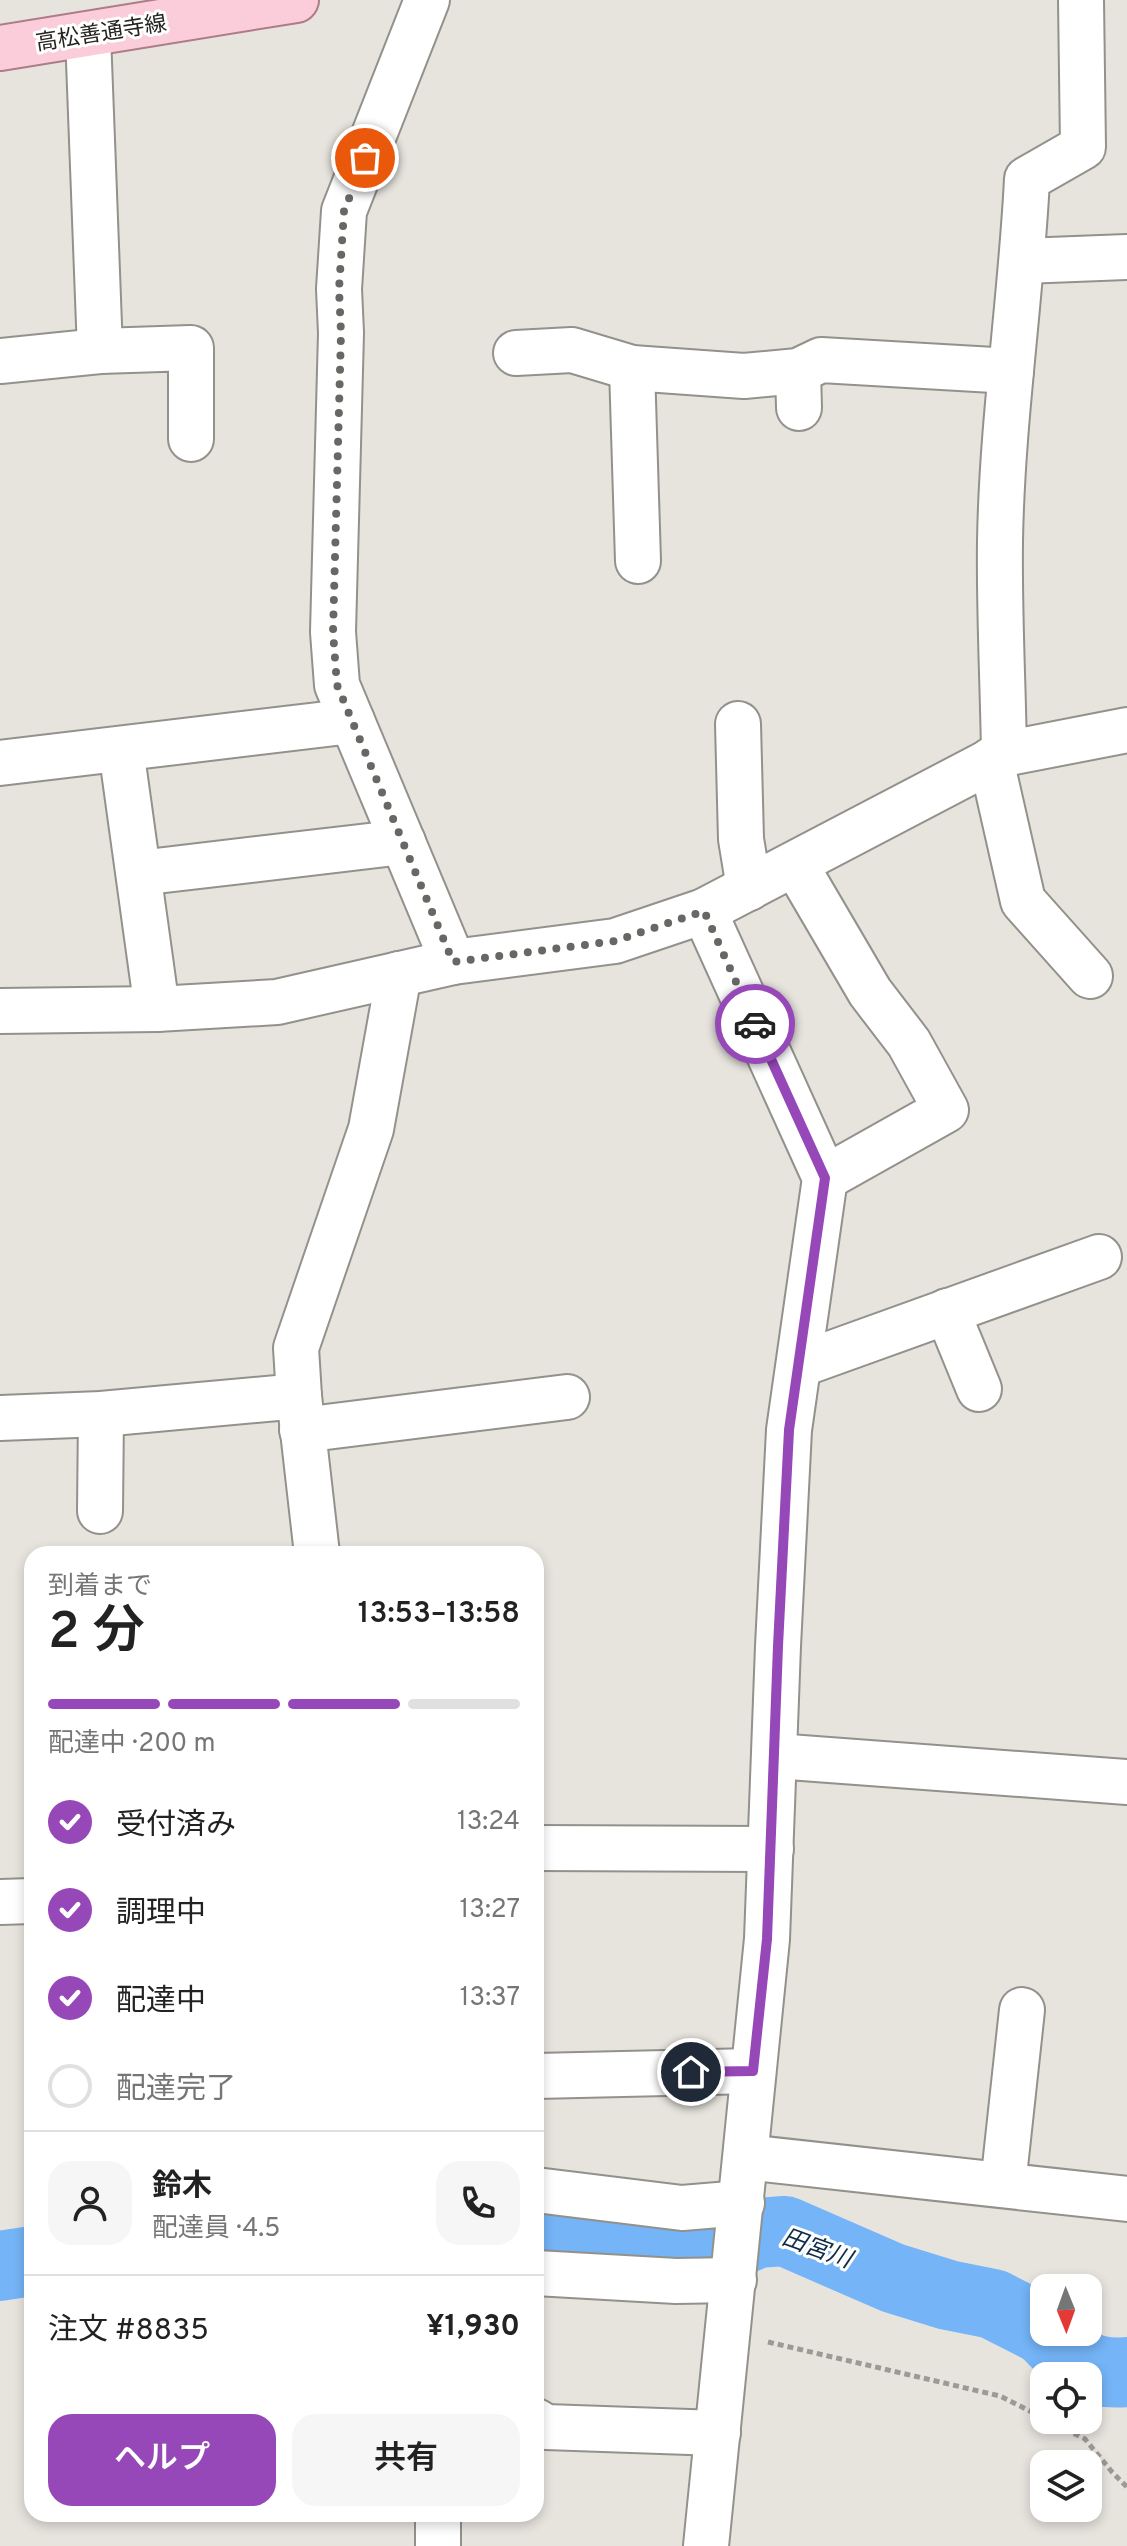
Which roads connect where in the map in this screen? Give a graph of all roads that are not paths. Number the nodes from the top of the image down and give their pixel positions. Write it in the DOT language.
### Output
graph roads {
  1 [pos="296,0"];
  2 [pos="427,0"];
  3 [pos="1081,0"];
  4 [pos="111,21"];
  5 [pos="0,48"];
  6 [pos="1127,257"];
  7 [pos="1023,261"];
  8 [pos="100,351"];
  9 [pos="516,353"];
  10 [pos="0,361"];
  11 [pos="632,368"];
  12 [pos="1011,371"];
  13 [pos="191,439"];
  14 [pos="638,561"];
  15 [pos="352,721"];
  16 [pos="738,724"];
  17 [pos="1127,730"];
  18 [pos="121,749"];
  19 [pos="998,757"];
  20 [pos="0,763"];
  21 [pos="403,842"];
  22 [pos="795,864"];
  23 [pos="139,873"];
  24 [pos="749,888"];
  25 [pos="704,911"];
  26 [pos="453,962"];
  27 [pos="399,974"];
  28 [pos="1090,976"];
  29 [pos="157,1009"];
  30 [pos="0,1011"];
  31 [pos="825,1178"];
  32 [pos="1099,1257"];
  33 [pos="947,1311"];
  34 [pos="799,1365"];
  35 [pos="979,1389"];
  36 [pos="567,1397"];
  37 [pos="300,1413"];
  38 [pos="101,1414"];
  39 [pos="0,1418"];
  40 [pos="100,1511"];
  41 [pos="316,1546"];
  42 [pos="775,1756"];
  43 [pos="1127,1782"];
  44 [pos="544,1848"];
  45 [pos="771,1849"];
  46 [pos="24,1901"];
  47 [pos="0,1902"];
  48 [pos="1022,2010"];
  49 [pos="753,2071"];
  50 [pos="544,2076"];
  51 [pos="746,2157"];
  52 [pos="1003,2185"];
  53 [pos="544,2191"];
  54 [pos="1127,2199"];
  55 [pos="738,2239"];
  56 [pos="544,2273"];
  57 [pos="544,2426"];
  58 [pos="718,2433"];
  59 [pos="438,2522"];
  60 [pos="438,2546"];
  61 [pos="706,2546"];
  1 -- 4 [label="main road, 高松善通寺線"];
  2 -- 15 [label="street"];
  3 -- 7 [label="street"];
  4 -- 5 [label="main road, 高松善通寺線"];
  4 -- 8 [label="street"];
  6 -- 7 [label="street"];
  7 -- 12 [label="street"];
  8 -- 10 [label="street"];
  8 -- 13 [label="street"];
  9 -- 11 [label="street"];
  11 -- 12 [label="street"];
  11 -- 14 [label="street"];
  12 -- 19 [label="street"];
  15 -- 18 [label="street"];
  15 -- 21 [label="street"];
  16 -- 24 [label="street"];
  17 -- 19 [label="street"];
  18 -- 20 [label="street"];
  18 -- 23 [label="street"];
  19 -- 22 [label="street"];
  19 -- 28 [label="street"];
  21 -- 23 [label="street"];
  21 -- 26 [label="street"];
  22 -- 24 [label="street"];
  22 -- 31 [label="street"];
  23 -- 29 [label="street"];
  24 -- 25 [label="street"];
  25 -- 26 [label="street"];
  25 -- 31 [label="street"];
  26 -- 27 [label="street"];
  27 -- 29 [label="street"];
  27 -- 37 [label="street"];
  29 -- 30 [label="street"];
  31 -- 34 [label="street"];
  32 -- 33 [label="street"];
  33 -- 34 [label="street"];
  33 -- 35 [label="street"];
  34 -- 42 [label="street"];
  36 -- 37 [label="street"];
  37 -- 38 [label="street"];
  37 -- 41 [label="street"];
  38 -- 39 [label="street"];
  38 -- 40 [label="street"];
  42 -- 43 [label="street"];
  42 -- 45 [label="street"];
  44 -- 45 [label="street"];
  45 -- 49 [label="street"];
  46 -- 47 [label="street"];
  48 -- 52 [label="street"];
  49 -- 50 [label="street"];
  49 -- 51 [label="street"];
  51 -- 52 [label="street"];
  51 -- 55 [label="street"];
  52 -- 54 [label="street"];
  53 -- 55 [label="street"];
  55 -- 56 [label="street"];
  55 -- 58 [label="street"];
  57 -- 58 [label="street"];
  58 -- 61 [label="street"];
  59 -- 60 [label="street"];
}
